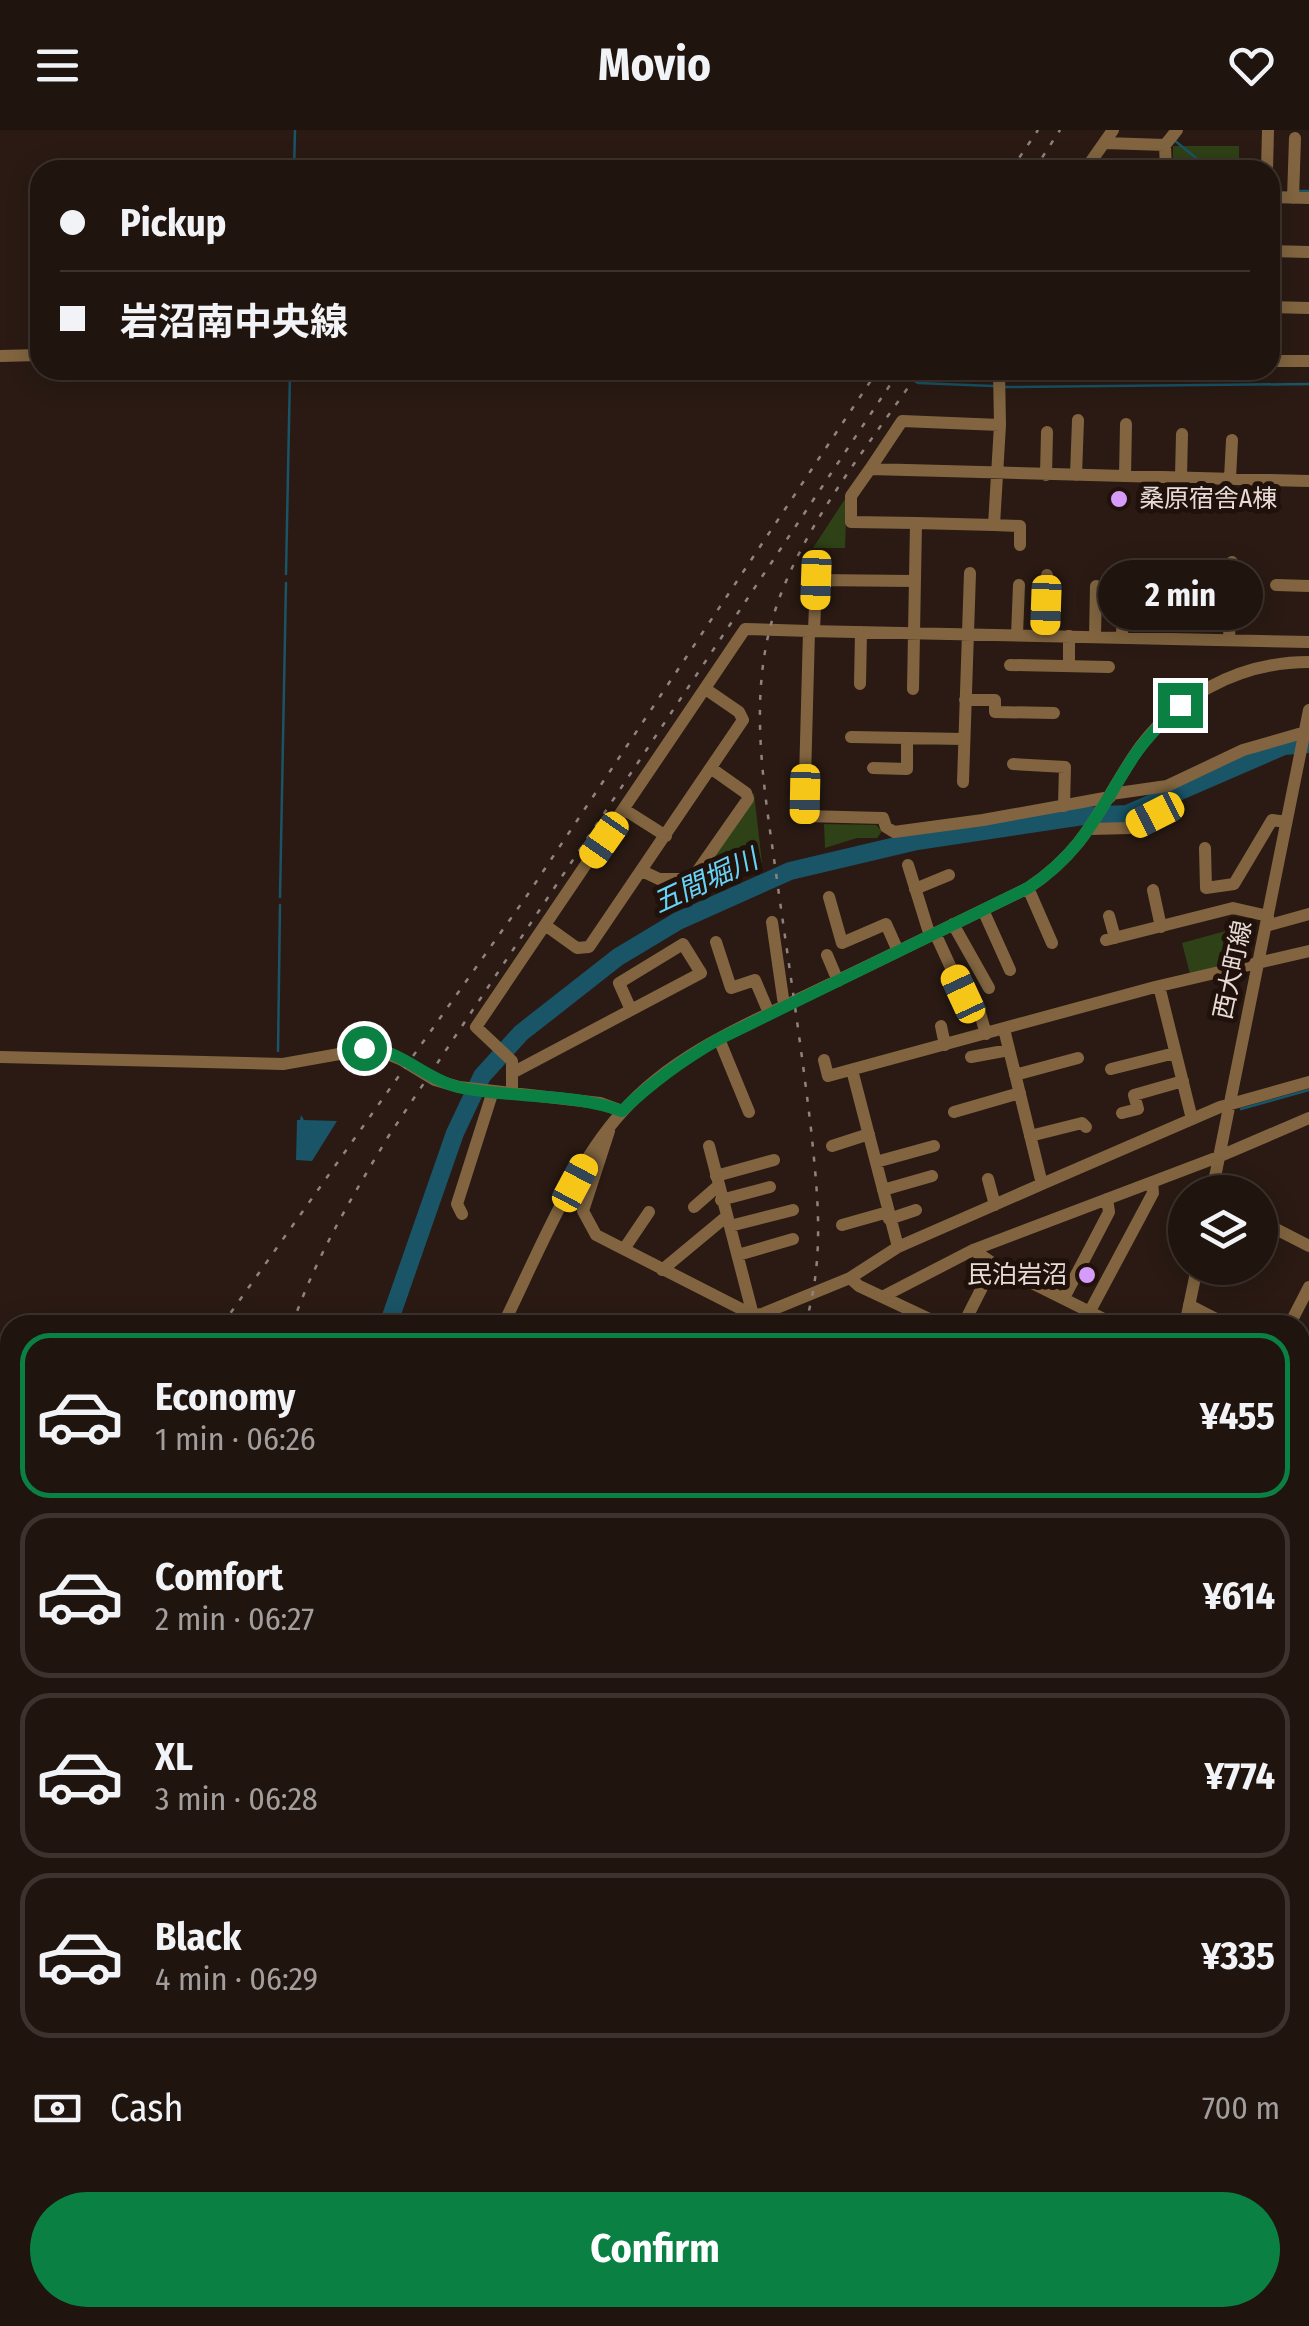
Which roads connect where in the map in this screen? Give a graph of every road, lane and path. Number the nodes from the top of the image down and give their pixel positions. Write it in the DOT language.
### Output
graph roads {
  1 [pos="1113,130"];
  2 [pos="1268,130"];
  3 [pos="1298,134"];
  4 [pos="1171,138"];
  5 [pos="1104,143"];
  6 [pos="1092,160"];
  7 [pos="1267,160"];
  8 [pos="1293,193"];
  9 [pos="1280,196"];
  10 [pos="1309,198"];
  11 [pos="1280,251"];
  12 [pos="1309,252"];
  13 [pos="1280,307"];
  14 [pos="1309,308"];
  15 [pos="30,354"];
  16 [pos="0,356"];
  17 [pos="1280,361"];
  18 [pos="1309,361"];
  19 [pos="998,381"];
  20 [pos="1078,420"];
  21 [pos="1126,424"];
  22 [pos="1000,425"];
  23 [pos="1046,432"];
  24 [pos="1182,434"];
  25 [pos="1232,440"];
  26 [pos="870,470"];
  27 [pos="998,475"];
  28 [pos="1046,475"];
  29 [pos="1076,475"];
  30 [pos="1125,476"];
  31 [pos="1181,477"];
  32 [pos="1230,478"];
  33 [pos="1309,481"];
  34 [pos="916,523"];
  35 [pos="994,525"];
  36 [pos="1020,545"];
  37 [pos="1232,562"];
  38 [pos="970,574"];
  39 [pos="1048,575"];
  40 [pos="914,581"];
  41 [pos="1124,581"];
  42 [pos="1019,585"];
  43 [pos="1276,585"];
  44 [pos="1096,586"];
  45 [pos="1309,586"];
  46 [pos="812,631"];
  47 [pos="861,632"];
  48 [pos="913,632"];
  49 [pos="966,634"];
  50 [pos="1016,635"];
  51 [pos="1045,636"];
  52 [pos="1070,636"];
  53 [pos="1095,637"];
  54 [pos="1122,638"];
  55 [pos="1229,640"];
  56 [pos="1309,642"];
  57 [pos="1309,662"];
  58 [pos="1010,665"];
  59 [pos="1069,665"];
  60 [pos="1109,667"];
  61 [pos="860,684"];
  62 [pos="913,688"];
  63 [pos="707,690"];
  64 [pos="965,700"];
  65 [pos="1309,710"];
  66 [pos="1054,714"];
  67 [pos="1306,733"];
  68 [pos="850,737"];
  69 [pos="907,738"];
  70 [pos="964,739"];
  71 [pos="1013,764"];
  72 [pos="872,768"];
  73 [pos="712,769"];
  74 [pos="963,782"];
  75 [pos="1110,797"];
  76 [pos="1064,806"];
  77 [pos="625,810"];
  78 [pos="1155,815"];
  79 [pos="1286,822"];
  80 [pos="1091,827"];
  81 [pos="666,836"];
  82 [pos="1204,848"];
  83 [pos="908,865"];
  84 [pos="642,871"];
  85 [pos="949,875"];
  86 [pos="916,888"];
  87 [pos="1028,888"];
  88 [pos="1153,890"];
  89 [pos="829,897"];
  90 [pos="983,910"];
  91 [pos="1309,914"];
  92 [pos="1109,916"];
  93 [pos="1267,921"];
  94 [pos="772,922"];
  95 [pos="953,924"];
  96 [pos="545,925"];
  97 [pos="1161,926"];
  98 [pos="932,934"];
  99 [pos="716,942"];
  100 [pos="1052,944"];
  101 [pos="898,951"];
  102 [pos="1309,951"];
  103 [pos="826,955"];
  104 [pos="1256,965"];
  105 [pos="1010,970"];
  106 [pos="838,981"];
  107 [pos="1159,986"];
  108 [pos="988,988"];
  109 [pos="963,994"];
  110 [pos="977,1002"];
  111 [pos="784,1005"];
  112 [pos="631,1010"];
  113 [pos="769,1013"];
  114 [pos="942,1026"];
  115 [pos="1004,1029"];
  116 [pos="986,1034"];
  117 [pos="719,1039"];
  118 [pos="946,1045"];
  119 [pos="1009,1050"];
  120 [pos="1176,1053"];
  121 [pos="0,1057"];
  122 [pos="971,1057"];
  123 [pos="1078,1058"];
  124 [pos="824,1060"];
  125 [pos="513,1066"];
  126 [pos="1111,1068"];
  127 [pos="852,1070"];
  128 [pos="1015,1075"];
  129 [pos="1182,1081"];
  130 [pos="1309,1082"];
  131 [pos="490,1091"];
  132 [pos="512,1093"];
  133 [pos="1020,1093"];
  134 [pos="1230,1104"];
  135 [pos="622,1111"];
  136 [pos="749,1112"];
  137 [pos="954,1112"];
  138 [pos="1122,1112"];
  139 [pos="1309,1118"];
  140 [pos="1192,1119"];
  141 [pos="611,1124"];
  142 [pos="1086,1127"];
  143 [pos="869,1134"];
  144 [pos="1030,1136"];
  145 [pos="709,1146"];
  146 [pos="832,1146"];
  147 [pos="934,1146"];
  148 [pos="1218,1157"];
  149 [pos="774,1160"];
  150 [pos="876,1162"];
  151 [pos="1215,1175"];
  152 [pos="932,1176"];
  153 [pos="988,1180"];
  154 [pos="1152,1182"];
  155 [pos="1042,1184"];
  156 [pos="718,1187"];
  157 [pos="770,1187"];
  158 [pos="883,1190"];
  159 [pos="1107,1199"];
  160 [pos="994,1205"];
  161 [pos="694,1207"];
  162 [pos="793,1210"];
  163 [pos="916,1210"];
  164 [pos="649,1212"];
  165 [pos="462,1214"];
  166 [pos="888,1215"];
  167 [pos="728,1221"];
  168 [pos="842,1225"];
  169 [pos="1278,1230"];
  170 [pos="793,1239"];
  171 [pos="1309,1246"];
  172 [pos="898,1247"];
  173 [pos="624,1249"];
  174 [pos="973,1250"];
  175 [pos="738,1256"];
  176 [pos="994,1264"];
  177 [pos="662,1270"];
  178 [pos="850,1278"];
  179 [pos="1193,1285"];
  180 [pos="1309,1286"];
  181 [pos="882,1297"];
  182 [pos="1064,1298"];
  183 [pos="1189,1305"];
  184 [pos="1090,1311"];
  185 [pos="508,1315"];
  186 [pos="753,1315"];
  187 [pos="921,1315"];
  188 [pos="967,1315"];
  189 [pos="1097,1315"];
  190 [pos="1187,1315"];
  191 [pos="1208,1315"];
  192 [pos="1294,1315"];
  1 -- 5 [label="street"];
  2 -- 7 [label="street"];
  3 -- 8 [label="street"];
  4 -- 5 [label="street"];
  5 -- 6 [label="street"];
  8 -- 9 [label="street"];
  8 -- 10 [label="street"];
  11 -- 12 [label="street"];
  13 -- 14 [label="street"];
  15 -- 16 [label="street"];
  17 -- 18 [label="street"];
  19 -- 22 [label="street"];
  20 -- 29 [label="street"];
  21 -- 30 [label="street"];
  22 -- 26 [label="street"];
  22 -- 27 [label="street"];
  23 -- 28 [label="street"];
  24 -- 31 [label="street"];
  25 -- 32 [label="street"];
  26 -- 27 [label="street"];
  26 -- 34 [label="street"];
  27 -- 28 [label="street"];
  27 -- 35 [label="street"];
  28 -- 29 [label="street"];
  29 -- 30 [label="street"];
  30 -- 31 [label="street"];
  31 -- 32 [label="street"];
  32 -- 33 [label="street"];
  34 -- 35 [label="street"];
  34 -- 40 [label="street"];
  35 -- 36 [label="street"];
  37 -- 55 [label="street"];
  38 -- 49 [label="street"];
  39 -- 51 [label="street"];
  40 -- 46 [label="street"];
  40 -- 48 [label="street"];
  41 -- 54 [label="street"];
  42 -- 50 [label="street"];
  43 -- 45 [label="street"];
  44 -- 53 [label="street"];
  46 -- 47 [label="street"];
  46 -- 63 [label="street"];
  46 -- 76 [label="street"];
  47 -- 48 [label="street"];
  47 -- 61 [label="street"];
  48 -- 49 [label="street"];
  48 -- 62 [label="street"];
  49 -- 50 [label="street"];
  49 -- 64 [label="street"];
  50 -- 51 [label="street"];
  51 -- 52 [label="street"];
  52 -- 53 [label="street"];
  52 -- 59 [label="street"];
  53 -- 54 [label="street"];
  54 -- 55 [label="street"];
  55 -- 56 [label="street"];
  57 -- 75 [label="street"];
  58 -- 59 [label="street"];
  59 -- 60 [label="street"];
  63 -- 73 [label="street"];
  63 -- 77 [label="street"];
  64 -- 66 [label="street"];
  64 -- 70 [label="street"];
  65 -- 67 [label="street"];
  67 -- 75 [label="street"];
  67 -- 79 [label="street, 西大町線"];
  68 -- 69 [label="street"];
  69 -- 70 [label="street"];
  69 -- 72 [label="street"];
  70 -- 74 [label="street"];
  71 -- 76 [label="street"];
  73 -- 81 [label="street"];
  73 -- 84 [label="street"];
  75 -- 76 [label="street"];
  75 -- 80 [label="street"];
  77 -- 81 [label="street"];
  77 -- 96 [label="street"];
  78 -- 80 [label="street"];
  79 -- 82 [label="street"];
  79 -- 93 [label="street, 西大町線"];
  80 -- 87 [label="street"];
  81 -- 84 [label="street"];
  83 -- 86 [label="street"];
  84 -- 96 [label="street"];
  85 -- 86 [label="street"];
  86 -- 98 [label="street"];
  87 -- 90 [label="street"];
  87 -- 100 [label="street"];
  88 -- 97 [label="street"];
  89 -- 101 [label="street"];
  90 -- 95 [label="street"];
  90 -- 105 [label="street"];
  91 -- 93 [label="street"];
  92 -- 97 [label="street"];
  93 -- 97 [label="street"];
  93 -- 104 [label="street, 西大町線"];
  94 -- 111 [label="street"];
  95 -- 98 [label="street"];
  95 -- 108 [label="street"];
  96 -- 125 [label="street"];
  98 -- 101 [label="street"];
  98 -- 109 [label="street"];
  99 -- 113 [label="street"];
  101 -- 106 [label="street"];
  102 -- 104 [label="street"];
  103 -- 106 [label="street"];
  104 -- 107 [label="street"];
  104 -- 134 [label="street, 西大町線"];
  106 -- 111 [label="street"];
  107 -- 115 [label="street"];
  107 -- 120 [label="street"];
  110 -- 116 [label="street"];
  111 -- 113 [label="street"];
  112 -- 112 [label="street"];
  112 -- 125 [label="street"];
  113 -- 117 [label="street"];
  114 -- 118 [label="street"];
  115 -- 116 [label="street"];
  115 -- 119 [label="street"];
  116 -- 118 [label="street"];
  117 -- 135 [label="street"];
  117 -- 136 [label="street"];
  118 -- 127 [label="street"];
  119 -- 122 [label="street"];
  119 -- 128 [label="street"];
  120 -- 126 [label="street"];
  120 -- 129 [label="street"];
  121 -- 131 [label="street"];
  123 -- 128 [label="street"];
  124 -- 127 [label="street"];
  125 -- 132 [label="street"];
  127 -- 143 [label="street"];
  128 -- 133 [label="street"];
  129 -- 138 [label="street"];
  129 -- 140 [label="street"];
  130 -- 134 [label="street"];
  131 -- 132 [label="street"];
  131 -- 165 [label="street"];
  132 -- 135 [label="street"];
  133 -- 137 [label="street"];
  133 -- 144 [label="street"];
  134 -- 140 [label="street"];
  134 -- 148 [label="street, 西大町線"];
  135 -- 141 [label="street"];
  139 -- 148 [label="street"];
  140 -- 155 [label="street"];
  141 -- 173 [label="street"];
  141 -- 185 [label="street"];
  142 -- 144 [label="street"];
  143 -- 146 [label="street"];
  143 -- 150 [label="street"];
  144 -- 155 [label="street"];
  145 -- 156 [label="street"];
  147 -- 150 [label="street"];
  148 -- 151 [label="street, 西大町線"];
  148 -- 154 [label="street"];
  149 -- 156 [label="street"];
  150 -- 158 [label="street"];
  152 -- 158 [label="street"];
  153 -- 160 [label="street"];
  154 -- 159 [label="street"];
  154 -- 184 [label="street"];
  155 -- 160 [label="street"];
  156 -- 157 [label="street"];
  156 -- 161 [label="street"];
  156 -- 167 [label="street"];
  158 -- 166 [label="street"];
  159 -- 174 [label="street"];
  159 -- 182 [label="street"];
  160 -- 172 [label="street"];
  162 -- 167 [label="street"];
  163 -- 166 [label="street"];
  164 -- 173 [label="street"];
  166 -- 168 [label="street"];
  166 -- 172 [label="street"];
  167 -- 175 [label="street"];
  167 -- 177 [label="street"];
  169 -- 171 [label="street"];
  170 -- 175 [label="street"];
  172 -- 178 [label="street"];
  173 -- 177 [label="street"];
  174 -- 176 [label="street"];
  174 -- 181 [label="street"];
  175 -- 186 [label="street"];
  176 -- 182 [label="street"];
  176 -- 188 [label="street"];
  177 -- 186 [label="street"];
  178 -- 181 [label="street"];
  178 -- 186 [label="street"];
  179 -- 183 [label="street"];
  180 -- 192 [label="street"];
  181 -- 187 [label="street"];
  182 -- 184 [label="street"];
  183 -- 190 [label="street"];
  183 -- 191 [label="street"];
  184 -- 189 [label="street"];
}
